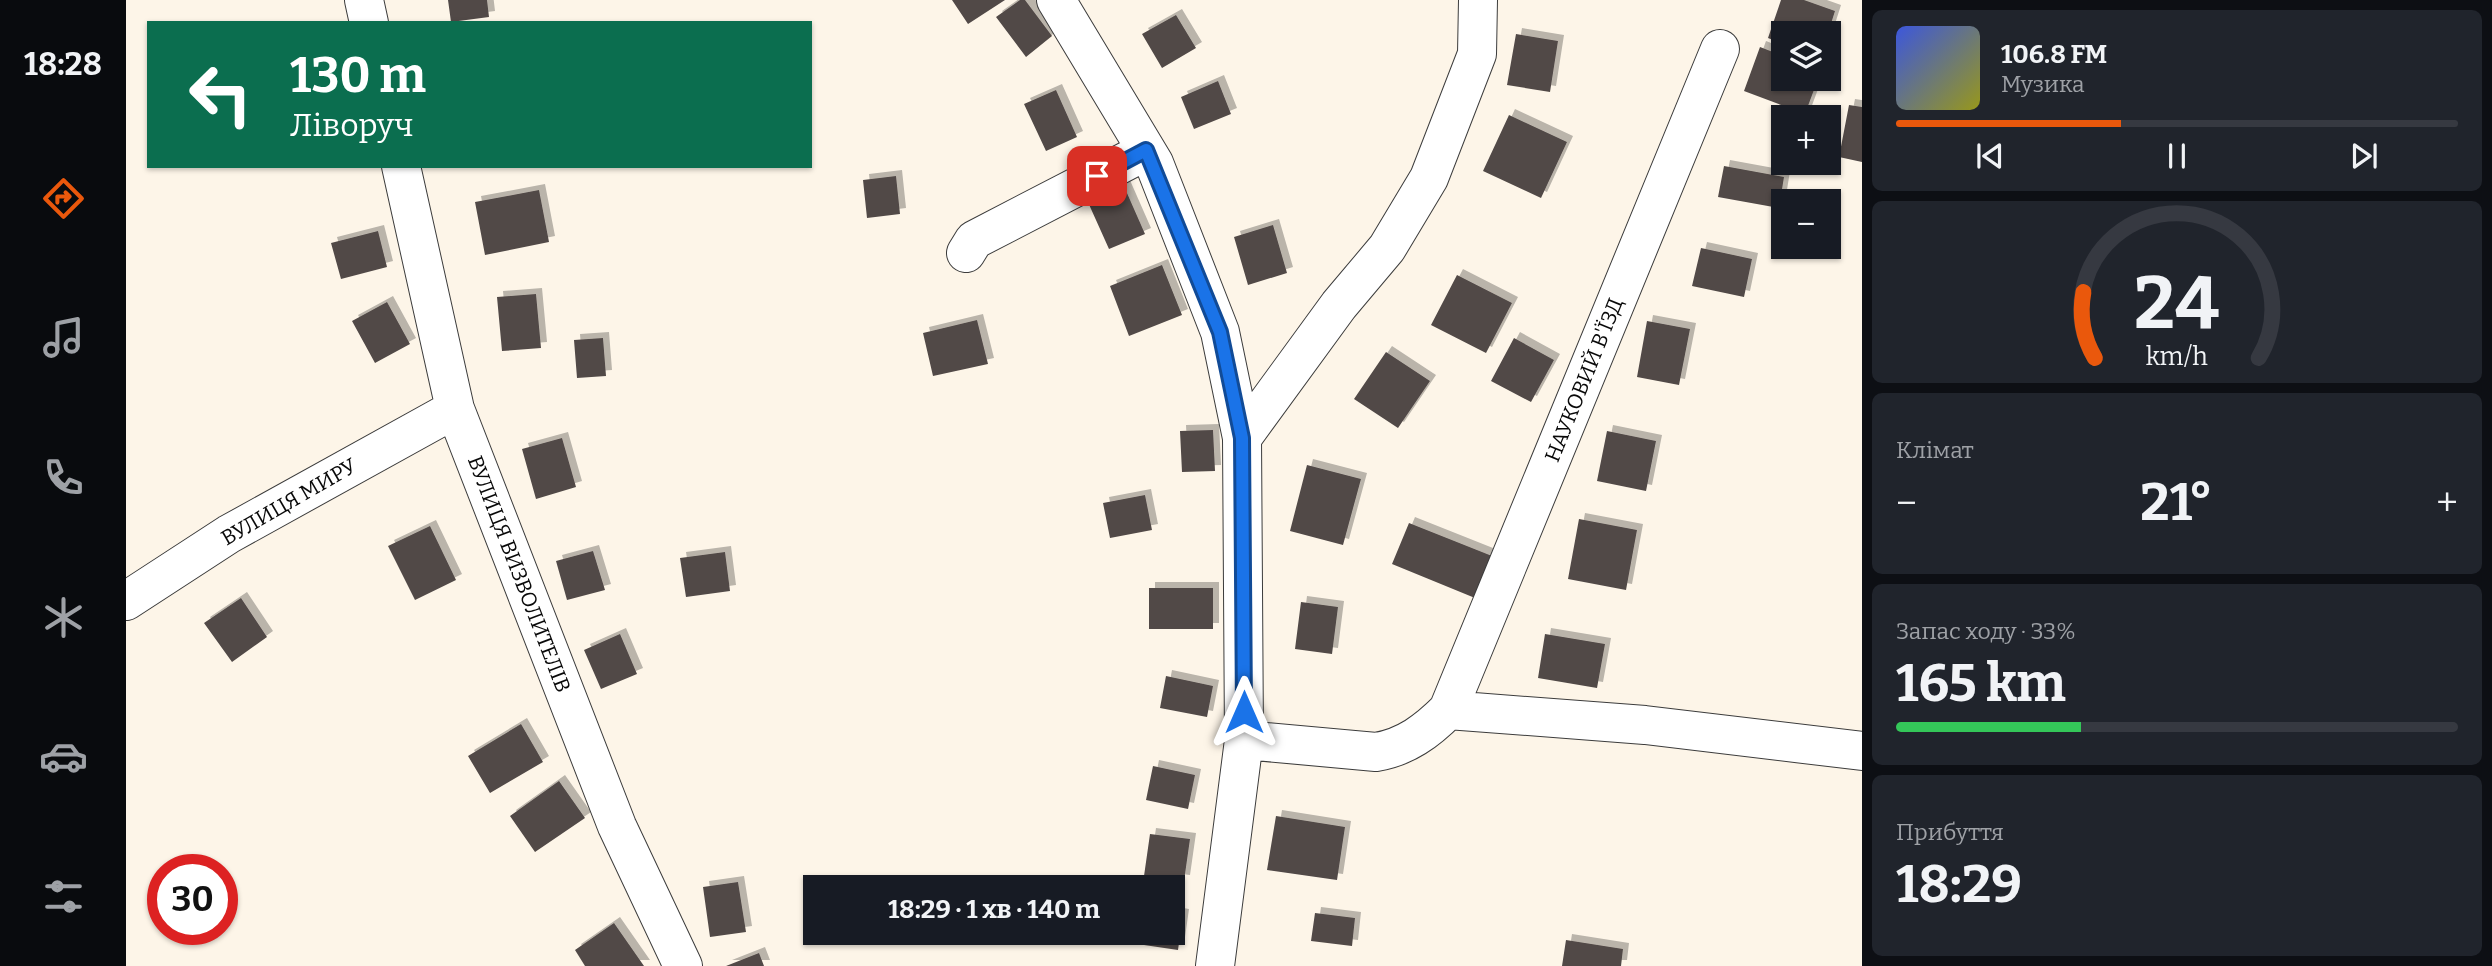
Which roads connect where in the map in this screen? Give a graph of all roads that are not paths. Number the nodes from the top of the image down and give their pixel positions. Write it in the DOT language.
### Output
graph roads {
  1 [pos="364,0"];
  2 [pos="1056,0"];
  3 [pos="1478,0"];
  4 [pos="369,21"];
  5 [pos="1720,49"];
  6 [pos="1146,150"];
  7 [pos="401,168"];
  8 [pos="967,253"];
  9 [pos="455,409"];
  10 [pos="1242,438"];
  11 [pos="126,601"];
  12 [pos="1448,710"];
  13 [pos="1244,740"];
  14 [pos="1862,751"];
  15 [pos="683,966"];
  16 [pos="1215,966"];
  1 -- 4 [label="street"];
  2 -- 6 [label="street"];
  3 -- 10 [label="street"];
  5 -- 12 [label="street, НАУКОВИЙ В'ЇЗД"];
  6 -- 8 [label="street"];
  6 -- 10 [label="street"];
  7 -- 9 [label="street, ВУЛИЦЯ ВИЗВОЛИТЕЛІВ"];
  9 -- 11 [label="street, ВУЛИЦЯ МИРУ"];
  9 -- 15 [label="street, ВУЛИЦЯ ВИЗВОЛИТЕЛІВ"];
  10 -- 13 [label="street"];
  12 -- 13 [label="street, НАУКОВИЙ В'ЇЗД"];
  12 -- 14 [label="street"];
  13 -- 16 [label="street"];
}
